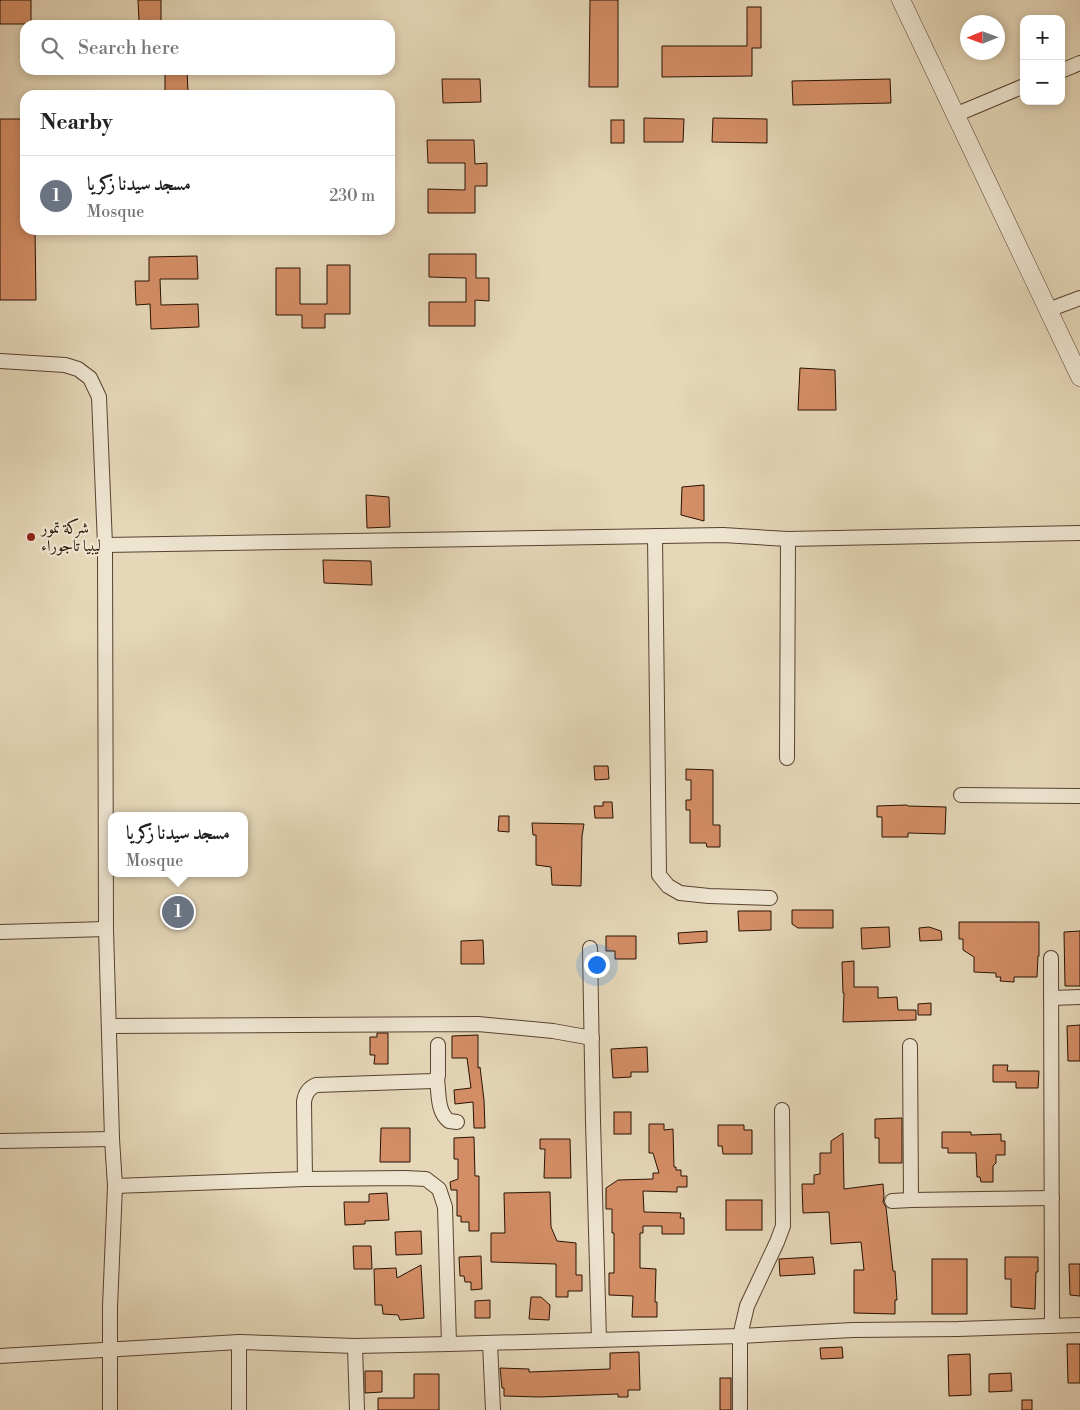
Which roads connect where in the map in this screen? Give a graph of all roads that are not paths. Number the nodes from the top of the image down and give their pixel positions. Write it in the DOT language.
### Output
graph roads {
  1 [pos="900,0"];
  2 [pos="1080,63"];
  3 [pos="1065,69"];
  4 [pos="1020,88"];
  5 [pos="955,115"];
  6 [pos="1080,298"];
  7 [pos="1048,310"];
  8 [pos="0,360"];
  9 [pos="1080,377"];
  10 [pos="1080,533"];
  11 [pos="655,536"];
  12 [pos="788,539"];
  13 [pos="105,545"];
  14 [pos="787,758"];
  15 [pos="961,795"];
  16 [pos="1080,796"];
  17 [pos="770,898"];
  18 [pos="106,929"];
  19 [pos="0,932"];
  20 [pos="590,948"];
  21 [pos="1051,958"];
  22 [pos="1080,997"];
  23 [pos="1051,998"];
  24 [pos="110,1026"];
  25 [pos="592,1038"];
  26 [pos="438,1045"];
  27 [pos="910,1046"];
  28 [pos="437,1079"];
  29 [pos="782,1110"];
  30 [pos="457,1122"];
  31 [pos="112,1139"];
  32 [pos="0,1141"];
  33 [pos="305,1179"];
  34 [pos="115,1186"];
  35 [pos="1052,1198"];
  36 [pos="910,1200"];
  37 [pos="892,1201"];
  38 [pos="1080,1325"];
  39 [pos="1052,1326"];
  40 [pos="740,1336"];
  41 [pos="599,1340"];
  42 [pos="239,1342"];
  43 [pos="490,1343"];
  44 [pos="449,1344"];
  45 [pos="356,1346"];
  46 [pos="110,1348"];
  47 [pos="0,1356"];
  48 [pos="110,1410"];
  49 [pos="239,1410"];
  50 [pos="357,1410"];
  51 [pos="493,1410"];
  52 [pos="740,1410"];
  1 -- 5 [label="street"];
  2 -- 3 [label="street"];
  4 -- 5 [label="street"];
  5 -- 7 [label="street"];
  6 -- 7 [label="street"];
  7 -- 9 [label="street"];
  8 -- 13 [label="street"];
  10 -- 12 [label="street"];
  11 -- 12 [label="street"];
  11 -- 13 [label="street"];
  11 -- 17 [label="street"];
  12 -- 14 [label="street"];
  13 -- 18 [label="street"];
  15 -- 16 [label="street"];
  18 -- 19 [label="street"];
  18 -- 24 [label="street"];
  20 -- 25 [label="street"];
  21 -- 23 [label="street"];
  22 -- 23 [label="street"];
  23 -- 35 [label="street"];
  24 -- 25 [label="street"];
  24 -- 31 [label="street"];
  25 -- 41 [label="street"];
  26 -- 28 [label="street"];
  27 -- 36 [label="street"];
  28 -- 30 [label="street"];
  28 -- 33 [label="street"];
  29 -- 40 [label="street"];
  31 -- 32 [label="street"];
  31 -- 34 [label="street"];
  33 -- 34 [label="street"];
  33 -- 44 [label="street"];
  34 -- 46 [label="street"];
  35 -- 36 [label="street"];
  35 -- 39 [label="street"];
  36 -- 37 [label="street"];
  38 -- 39 [label="street"];
  39 -- 40 [label="street"];
  40 -- 41 [label="street"];
  40 -- 52 [label="street"];
  41 -- 43 [label="street"];
  42 -- 45 [label="street"];
  42 -- 46 [label="street"];
  42 -- 49 [label="street"];
  43 -- 44 [label="street"];
  43 -- 51 [label="street"];
  44 -- 45 [label="street"];
  45 -- 50 [label="street"];
  46 -- 47 [label="street"];
  46 -- 48 [label="street"];
}
